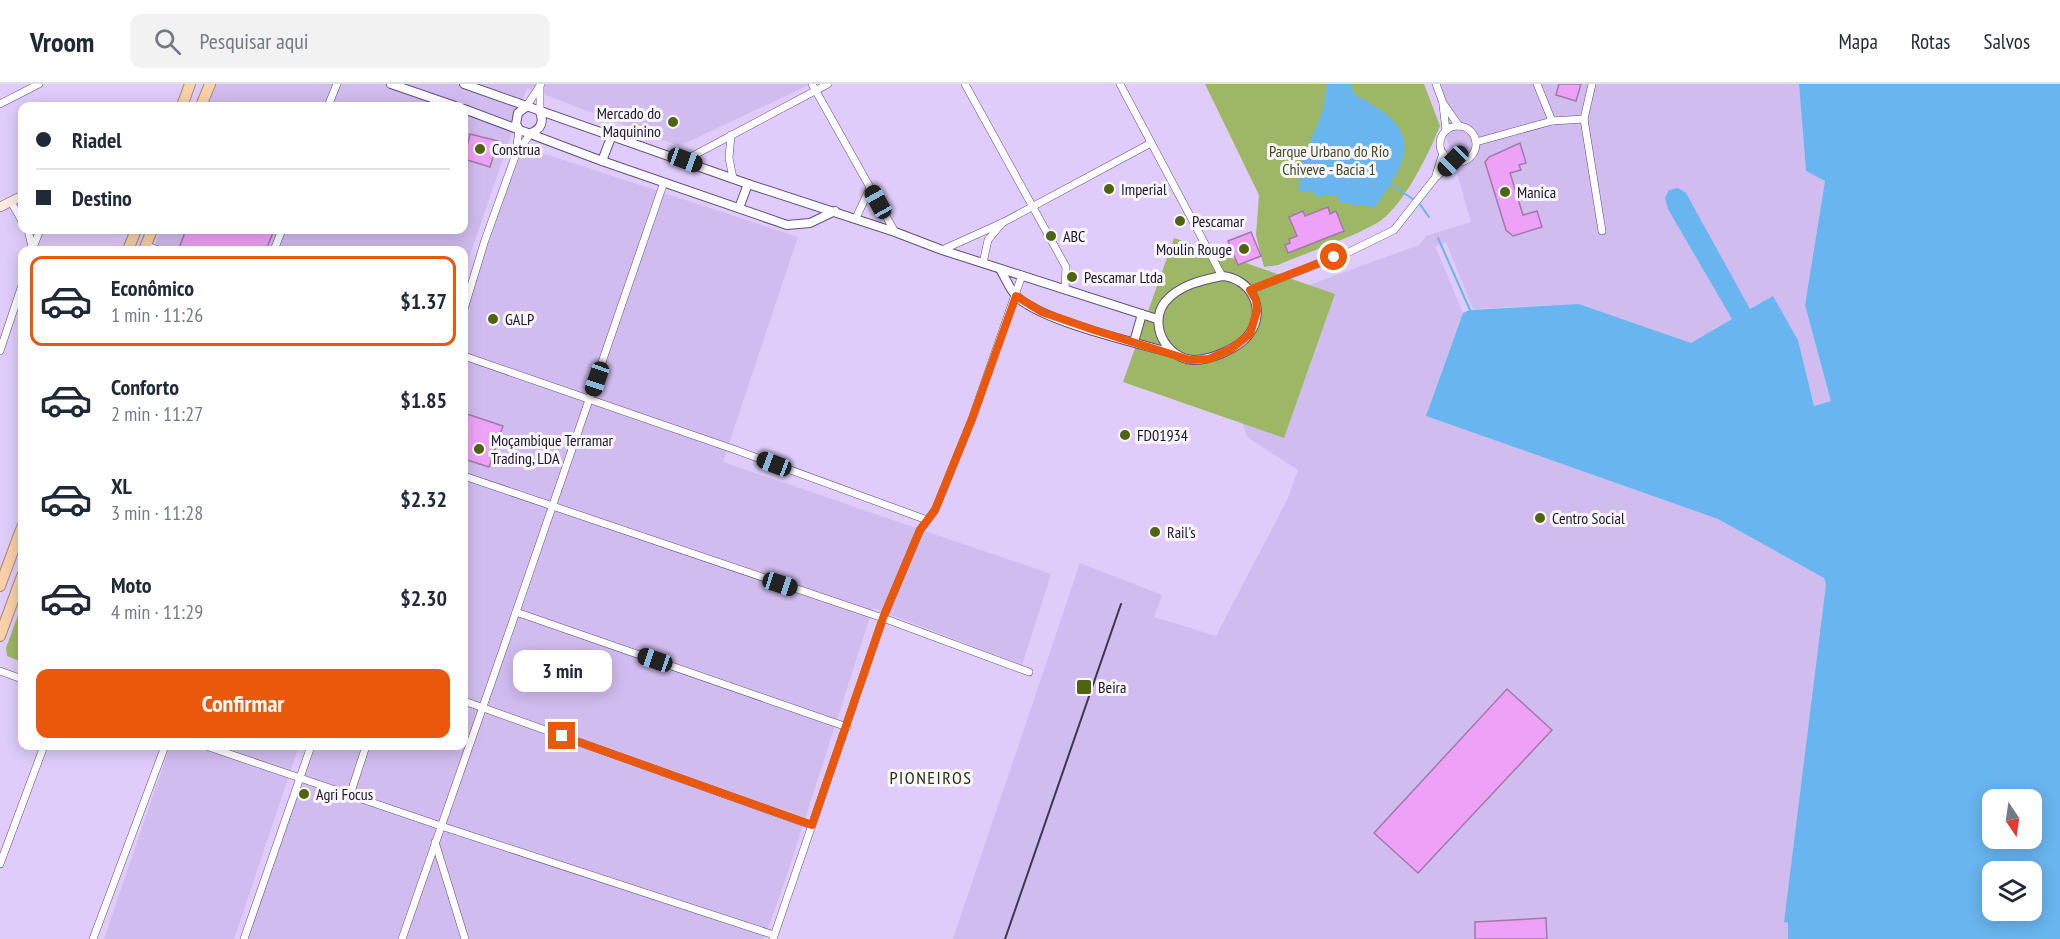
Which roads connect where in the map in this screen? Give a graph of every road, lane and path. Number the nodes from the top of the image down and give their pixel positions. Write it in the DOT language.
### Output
graph roads {
  1 [pos="39,84"];
  2 [pos="189,84"];
  3 [pos="210,84"];
  4 [pos="337,84"];
  5 [pos="391,84"];
  6 [pos="464,84"];
  7 [pos="828,84"];
  8 [pos="965,84"];
  9 [pos="1120,84"];
  10 [pos="1436,84"];
  11 [pos="1537,84"];
  12 [pos="1592,84"];
  13 [pos="540,86"];
  14 [pos="813,87"];
  15 [pos="183,102"];
  16 [pos="203,102"];
  17 [pos="330,102"];
  18 [pos="443,102"];
  19 [pos="1443,103"];
  20 [pos="0,104"];
  21 [pos="526,107"];
  22 [pos="468,110"];
  23 [pos="540,112"];
  24 [pos="1584,119"];
  25 [pos="1552,121"];
  26 [pos="1459,126"];
  27 [pos="519,129"];
  28 [pos="1446,130"];
  29 [pos="531,133"];
  30 [pos="612,135"];
  31 [pos="731,135"];
  32 [pos="1476,142"];
  33 [pos="1151,143"];
  34 [pos="1443,153"];
  35 [pos="516,154"];
  36 [pos="685,160"];
  37 [pos="602,161"];
  38 [pos="1453,161"];
  39 [pos="733,178"];
  40 [pos="1435,178"];
  41 [pos="664,182"];
  42 [pos="748,184"];
  43 [pos="870,188"];
  44 [pos="18,198"];
  45 [pos="11,202"];
  46 [pos="0,206"];
  47 [pos="1032,207"];
  48 [pos="739,208"];
  49 [pos="835,211"];
  50 [pos="18,212"];
  51 [pos="856,218"];
  52 [pos="1002,223"];
  53 [pos="895,231"];
  54 [pos="1602,231"];
  55 [pos="942,250"];
  56 [pos="983,263"];
  57 [pos="1000,269"];
  58 [pos="1022,275"];
  59 [pos="1222,276"];
  60 [pos="1065,289"];
  61 [pos="1250,290"];
  62 [pos="1016,296"];
  63 [pos="468,298"];
  64 [pos="18,313"];
  65 [pos="1142,314"];
  66 [pos="1158,319"];
  67 [pos="1134,342"];
  68 [pos="0,351"];
  69 [pos="1175,354"];
  70 [pos="468,357"];
  71 [pos="590,400"];
  72 [pos="468,477"];
  73 [pos="553,507"];
  74 [pos="927,520"];
  75 [pos="18,537"];
  76 [pos="18,585"];
  77 [pos="0,586"];
  78 [pos="516,612"];
  79 [pos="883,618"];
  80 [pos="3,619"];
  81 [pos="0,636"];
  82 [pos="0,671"];
  83 [pos="1029,672"];
  84 [pos="18,678"];
  85 [pos="468,702"];
  86 [pos="483,708"];
  87 [pos="847,728"];
  88 [pos="43,750"];
  89 [pos="164,750"];
  90 [pos="223,750"];
  91 [pos="310,750"];
  92 [pos="365,750"];
  93 [pos="300,778"];
  94 [pos="350,795"];
  95 [pos="812,825"];
  96 [pos="441,826"];
  97 [pos="435,842"];
  98 [pos="0,864"];
  99 [pos="774,937"];
  100 [pos="93,939"];
  101 [pos="244,939"];
  102 [pos="402,939"];
  103 [pos="465,939"];
  1 -- 20 [label="street"];
  2 -- 15 [label="highway"];
  3 -- 16 [label="highway"];
  4 -- 17 [label="street"];
  5 -- 18 [label="street"];
  6 -- 21 [label="street"];
  7 -- 14 [label="street"];
  8 -- 47 [label="street"];
  9 -- 33 [label="street"];
  10 -- 19 [label="street"];
  11 -- 25 [label="street"];
  12 -- 24 [label="street"];
  13 -- 21 [label="street"];
  13 -- 23 [label="street"];
  14 -- 31 [label="street"];
  14 -- 43 [label="street"];
  19 -- 26 [label="street"];
  19 -- 28 [label="street"];
  21 -- 23 [label="street"];
  21 -- 27 [label="street"];
  22 -- 27 [label="street"];
  23 -- 29 [label="street"];
  23 -- 30 [label="street"];
  24 -- 25 [label="street"];
  24 -- 54 [label="street"];
  25 -- 32 [label="street"];
  26 -- 28 [label="street"];
  26 -- 32 [label="street"];
  27 -- 29 [label="street"];
  27 -- 35 [label="street"];
  28 -- 34 [label="street"];
  29 -- 35 [label="street"];
  29 -- 37 [label="street"];
  30 -- 36 [label="street"];
  30 -- 37 [label="street"];
  31 -- 36 [label="street"];
  31 -- 39 [label="street"];
  32 -- 38 [label="street"];
  33 -- 47 [label="street"];
  33 -- 59 [label="street"];
  34 -- 38 [label="street"];
  34 -- 40 [label="street"];
  35 -- 63 [label="street"];
  36 -- 39 [label="street"];
  37 -- 41 [label="street"];
  38 -- 40 [label="street"];
  39 -- 42 [label="street"];
  40 -- 61 [label="street"];
  41 -- 48 [label="street"];
  41 -- 71 [label="street"];
  42 -- 48 [label="street"];
  42 -- 49 [label="street"];
  43 -- 51 [label="street"];
  43 -- 53 [label="street"];
  44 -- 45 [label="main road"];
  45 -- 46 [label="main road"];
  45 -- 50 [label="street"];
  47 -- 52 [label="street"];
  47 -- 60 [label="street"];
  48 -- 49 [label="street"];
  49 -- 51 [label="street"];
  51 -- 53 [label="street"];
  52 -- 55 [label="street"];
  52 -- 56 [label="street"];
  53 -- 55 [label="street"];
  55 -- 56 [label="street"];
  56 -- 57 [label="street"];
  57 -- 58 [label="street"];
  57 -- 62 [label="street"];
  58 -- 60 [label="street"];
  58 -- 62 [label="street"];
  59 -- 61 [label="street"];
  59 -- 66 [label="street"];
  60 -- 65 [label="street"];
  61 -- 69 [label="street"];
  62 -- 67 [label="street"];
  62 -- 74 [label="street"];
  64 -- 68 [label="street"];
  65 -- 66 [label="street"];
  65 -- 67 [label="street"];
  66 -- 69 [label="street"];
  67 -- 69 [label="street"];
  70 -- 71 [label="street"];
  71 -- 73 [label="street"];
  71 -- 74 [label="street"];
  72 -- 73 [label="street"];
  73 -- 78 [label="street"];
  73 -- 79 [label="street"];
  74 -- 79 [label="street"];
  75 -- 77 [label="highway"];
  76 -- 80 [label="highway"];
  78 -- 86 [label="street"];
  78 -- 87 [label="street"];
  79 -- 83 [label="street"];
  79 -- 87 [label="street"];
  80 -- 81 [label="highway"];
  82 -- 84 [label="street"];
  85 -- 86 [label="street"];
  86 -- 95 [label="street"];
  86 -- 96 [label="street"];
  87 -- 95 [label="street"];
  88 -- 98 [label="street"];
  89 -- 100 [label="street"];
  90 -- 93 [label="street"];
  91 -- 93 [label="street"];
  92 -- 94 [label="street"];
  93 -- 94 [label="street"];
  93 -- 101 [label="street"];
  94 -- 96 [label="street"];
  95 -- 99 [label="street"];
  96 -- 97 [label="street"];
  96 -- 99 [label="street"];
  97 -- 102 [label="street"];
  97 -- 103 [label="street"];
}
